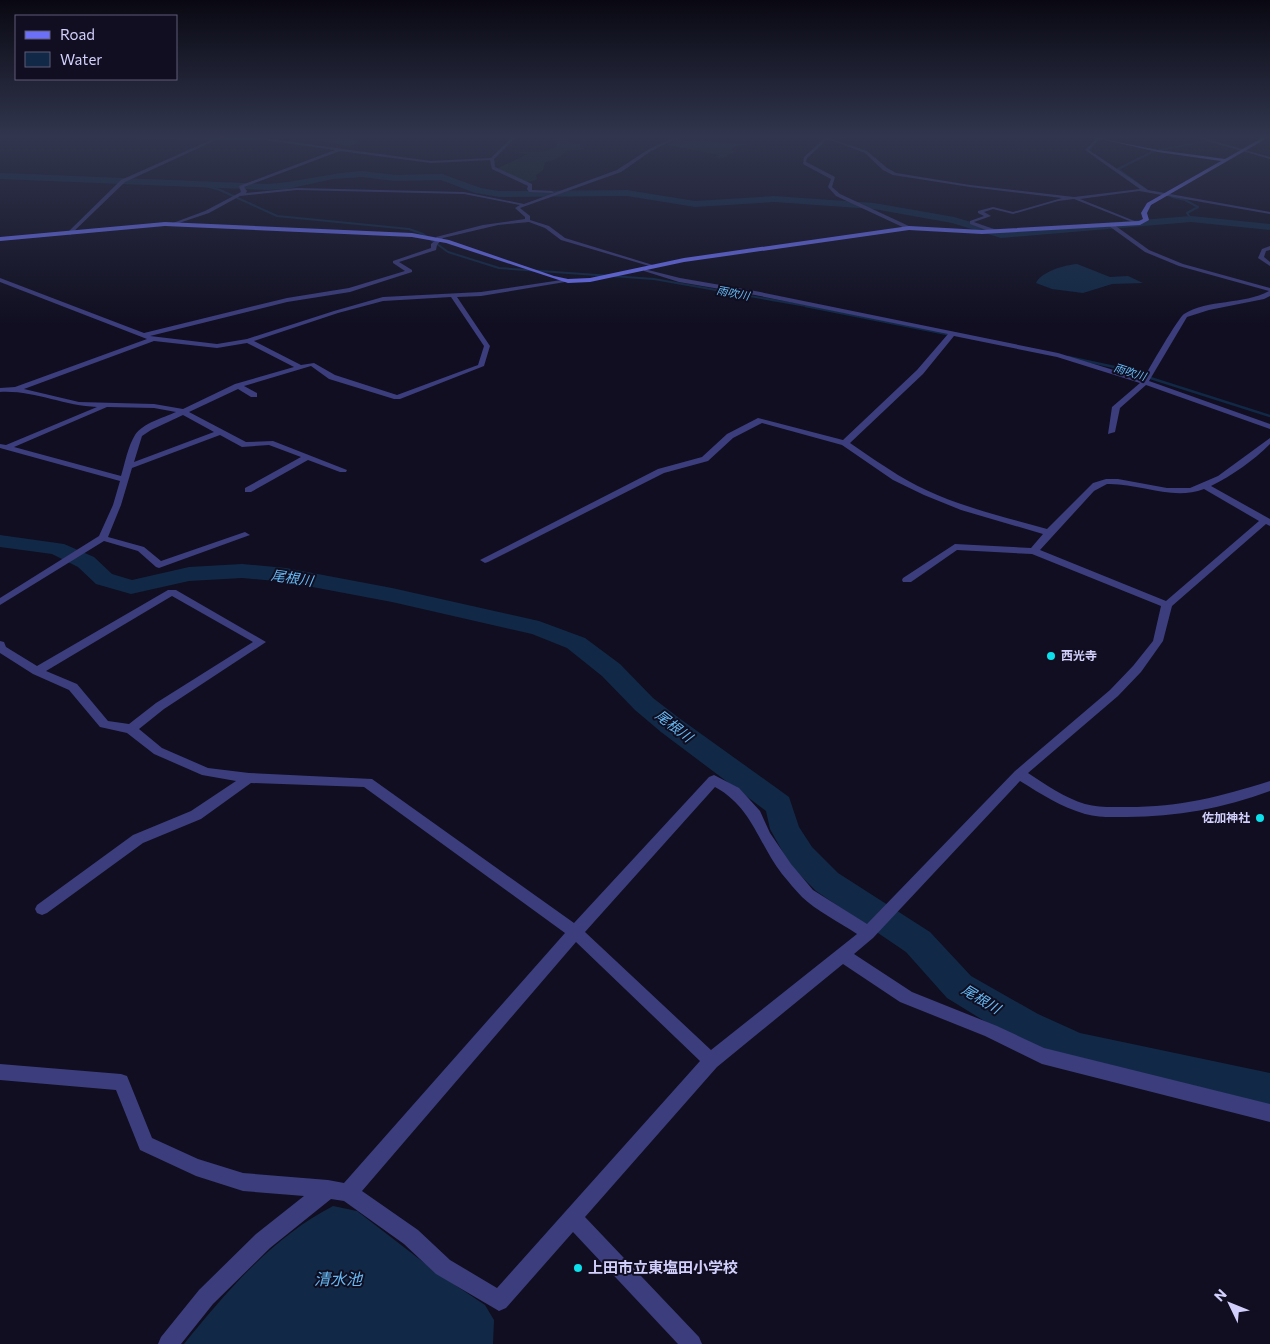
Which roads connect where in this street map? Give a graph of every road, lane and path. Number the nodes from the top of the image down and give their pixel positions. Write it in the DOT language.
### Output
graph roads {
  1 [pos="105,200"];
  2 [pos="231,200"];
  3 [pos="491,200"];
  4 [pos="538,200"];
  5 [pos="850,200"];
  6 [pos="1067,200"];
  7 [pos="1078,200"];
  8 [pos="1159,200"];
  9 [pos="1193,200"];
  10 [pos="523,205"];
  11 [pos="1270,213"];
  12 [pos="527,221"];
  13 [pos="1135,223"];
  14 [pos="175,224"];
  15 [pos="1111,225"];
  16 [pos="909,228"];
  17 [pos="992,231"];
  18 [pos="70,233"];
  19 [pos="0,240"];
  20 [pos="437,240"];
  21 [pos="1270,248"];
  22 [pos="1270,264"];
  23 [pos="654,267"];
  24 [pos="646,270"];
  25 [pos="0,280"];
  26 [pos="568,281"];
  27 [pos="360,288"];
  28 [pos="368,292"];
  29 [pos="1270,292"];
  30 [pos="375,295"];
  31 [pos="453,296"];
  32 [pos="383,299"];
  33 [pos="952,334"];
  34 [pos="145,335"];
  35 [pos="153,339"];
  36 [pos="248,341"];
  37 [pos="299,367"];
  38 [pos="1145,382"];
  39 [pos="238,386"];
  40 [pos="16,389"];
  41 [pos="0,390"];
  42 [pos="254,395"];
  43 [pos="106,406"];
  44 [pos="182,411"];
  45 [pos="1270,427"];
  46 [pos="221,432"];
  47 [pos="1110,432"];
  48 [pos="1270,440"];
  49 [pos="845,442"];
  50 [pos="3,447"];
  51 [pos="307,457"];
  52 [pos="128,467"];
  53 [pos="343,470"];
  54 [pos="123,479"];
  55 [pos="1204,486"];
  56 [pos="248,490"];
  57 [pos="1267,522"];
  58 [pos="1048,532"];
  59 [pos="245,535"];
  60 [pos="103,538"];
  61 [pos="1034,552"];
  62 [pos="485,560"];
  63 [pos="907,580"];
  64 [pos="0,602"];
  65 [pos="1167,605"];
  66 [pos="0,644"];
  67 [pos="37,671"];
  68 [pos="131,729"];
  69 [pos="1019,774"];
  70 [pos="249,778"];
  71 [pos="1270,786"];
  72 [pos="42,909"];
  73 [pos="871,928"];
  74 [pos="575,932"];
  75 [pos="843,955"];
  76 [pos="711,1061"];
  77 [pos="0,1072"];
  78 [pos="1270,1113"];
  79 [pos="328,1189"];
  80 [pos="348,1193"];
  81 [pos="572,1217"];
  82 [pos="168,1344"];
  83 [pos="692,1344"];
  1 -- 18 [label="street"];
  2 -- 14 [label="street"];
  3 -- 10 [label="street"];
  4 -- 10 [label="street"];
  5 -- 16 [label="street"];
  6 -- 17 [label="street"];
  7 -- 13 [label="street"];
  8 -- 13 [label="street"];
  9 -- 11 [label="street"];
  10 -- 12 [label="street"];
  12 -- 20 [label="street"];
  12 -- 23 [label="street"];
  13 -- 15 [label="street"];
  14 -- 18 [label="street"];
  14 -- 20 [label="street"];
  15 -- 17 [label="street"];
  15 -- 29 [label="street"];
  16 -- 17 [label="street"];
  16 -- 23 [label="street"];
  18 -- 19 [label="street"];
  20 -- 26 [label="street"];
  20 -- 27 [label="street"];
  21 -- 22 [label="street"];
  23 -- 24 [label="street"];
  24 -- 26 [label="street"];
  24 -- 33 [label="street"];
  25 -- 34 [label="street"];
  26 -- 31 [label="street"];
  27 -- 28 [label="street"];
  27 -- 34 [label="street"];
  29 -- 38 [label="street"];
  30 -- 32 [label="street"];
  31 -- 32 [label="street"];
  31 -- 37 [label="street"];
  32 -- 36 [label="street"];
  33 -- 38 [label="street"];
  33 -- 49 [label="street"];
  34 -- 35 [label="street"];
  35 -- 36 [label="street"];
  35 -- 40 [label="street"];
  36 -- 37 [label="street"];
  37 -- 39 [label="street"];
  38 -- 45 [label="street"];
  38 -- 47 [label="street"];
  39 -- 42 [label="street"];
  39 -- 44 [label="street"];
  40 -- 41 [label="street"];
  40 -- 43 [label="street"];
  43 -- 44 [label="street"];
  43 -- 50 [label="street"];
  44 -- 46 [label="street"];
  44 -- 52 [label="street"];
  46 -- 51 [label="street"];
  46 -- 52 [label="street"];
  48 -- 55 [label="street"];
  49 -- 58 [label="street"];
  49 -- 62 [label="street"];
  50 -- 54 [label="street"];
  51 -- 53 [label="street"];
  51 -- 56 [label="street"];
  52 -- 54 [label="street"];
  54 -- 60 [label="street"];
  55 -- 57 [label="street"];
  55 -- 58 [label="street"];
  57 -- 65 [label="street"];
  58 -- 61 [label="street"];
  59 -- 60 [label="street"];
  60 -- 64 [label="street"];
  61 -- 63 [label="street"];
  61 -- 65 [label="street"];
  65 -- 69 [label="street"];
  66 -- 67 [label="street"];
  67 -- 68 [label="street"];
  67 -- 68 [label="street"];
  68 -- 70 [label="street"];
  69 -- 71 [label="street"];
  69 -- 73 [label="street"];
  70 -- 72 [label="street"];
  70 -- 74 [label="street"];
  73 -- 74 [label="street"];
  73 -- 75 [label="street"];
  74 -- 76 [label="street"];
  74 -- 80 [label="street"];
  75 -- 76 [label="street"];
  75 -- 78 [label="street"];
  76 -- 81 [label="street"];
  77 -- 79 [label="street"];
  79 -- 80 [label="street"];
  79 -- 82 [label="street"];
  80 -- 81 [label="street"];
  81 -- 83 [label="street"];
}
